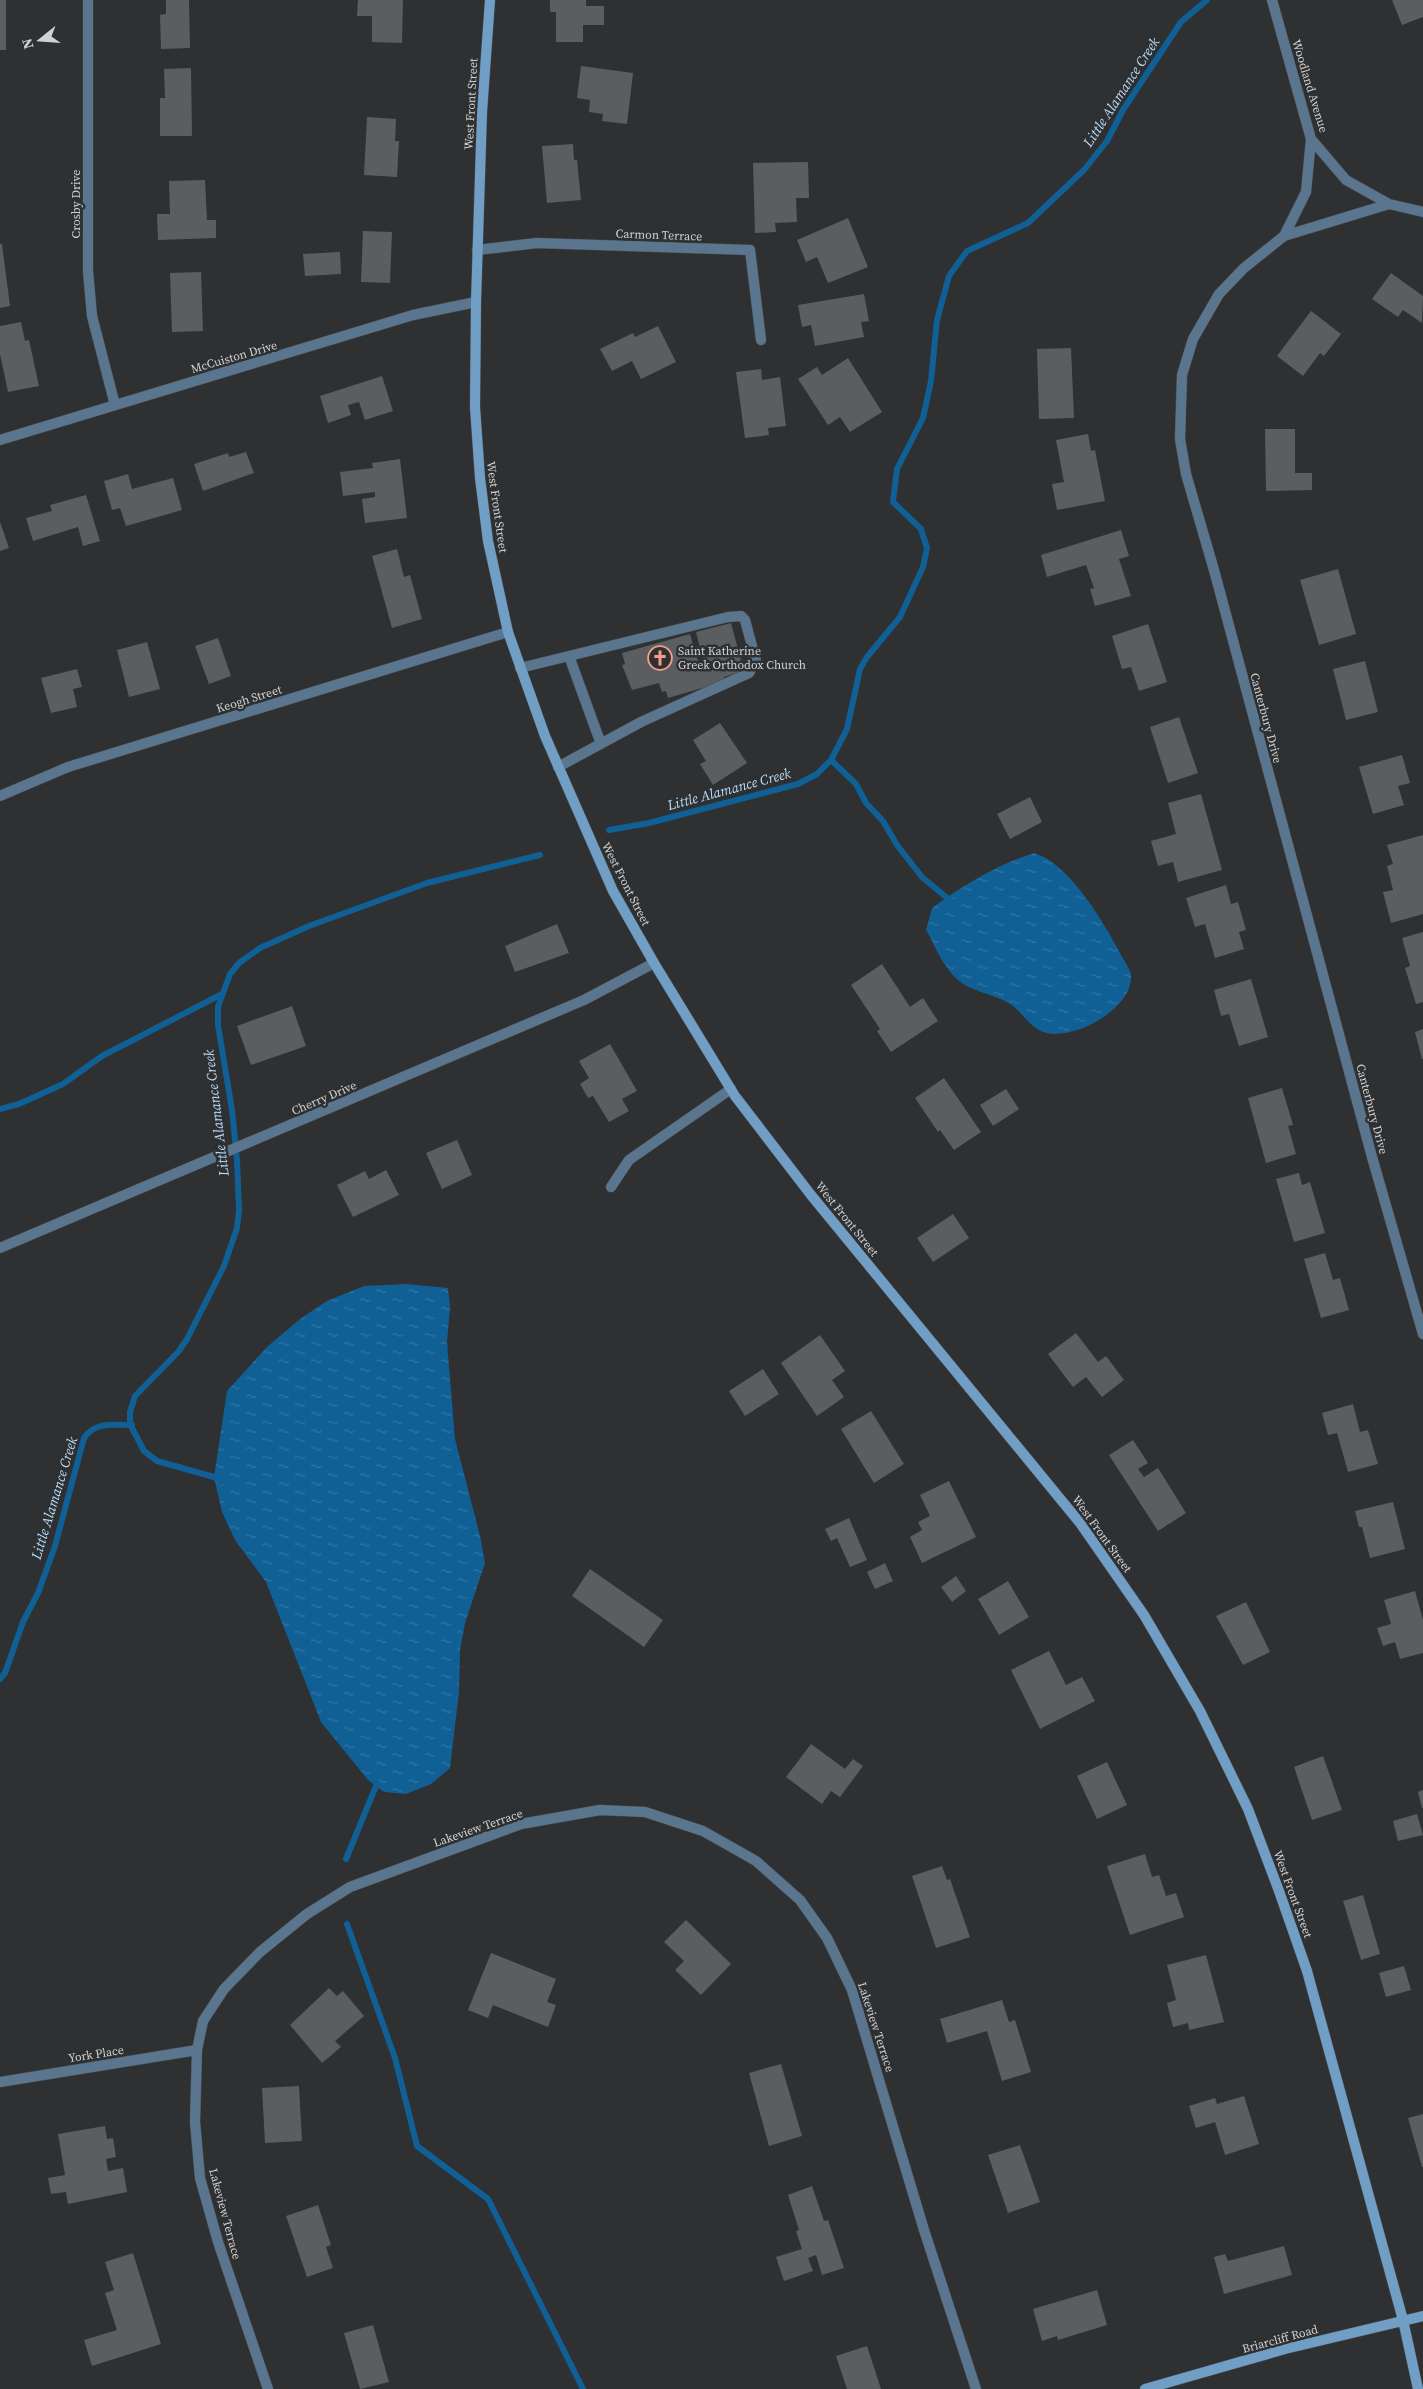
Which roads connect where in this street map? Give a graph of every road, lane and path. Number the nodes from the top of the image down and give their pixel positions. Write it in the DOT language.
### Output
graph roads {
  1 [pos="88,0"];
  2 [pos="490,0"];
  3 [pos="1272,0"];
  4 [pos="1312,139"];
  5 [pos="1389,204"];
  6 [pos="1423,212"];
  7 [pos="1284,236"];
  8 [pos="478,250"];
  9 [pos="476,302"];
  10 [pos="761,340"];
  11 [pos="115,405"];
  12 [pos="0,440"];
  13 [pos="508,632"];
  14 [pos="569,656"];
  15 [pos="520,668"];
  16 [pos="602,744"];
  17 [pos="558,767"];
  18 [pos="0,796"];
  19 [pos="654,963"];
  20 [pos="731,1089"];
  21 [pos="611,1187"];
  22 [pos="0,1248"];
  23 [pos="1423,1334"];
  24 [pos="197,2050"];
  25 [pos="0,2082"];
  26 [pos="1423,2316"];
  27 [pos="1403,2320"];
  28 [pos="268,2389"];
  29 [pos="976,2389"];
  30 [pos="1145,2389"];
  31 [pos="1418,2389"];
  1 -- 11 [label="street, Crosby Drive"];
  2 -- 8 [label="street, West Front Street"];
  3 -- 4 [label="street, Woodland Avenue"];
  4 -- 5 [label="street, Woodland Avenue"];
  4 -- 7 [label="street, Canterbury Drive"];
  5 -- 6 [label="street, Woodland Avenue"];
  5 -- 7 [label="street"];
  7 -- 23 [label="street, Canterbury Drive"];
  8 -- 9 [label="street, West Front Street"];
  8 -- 10 [label="street, Carmon Terrace"];
  9 -- 11 [label="street, McCuiston Drive"];
  9 -- 13 [label="street, West Front Street"];
  11 -- 12 [label="street, McCuiston Drive"];
  13 -- 15 [label="street, West Front Street"];
  13 -- 18 [label="street, Keogh Street"];
  14 -- 15 [label="street"];
  14 -- 16 [label="street"];
  14 -- 16 [label="street"];
  15 -- 17 [label="street, West Front Street"];
  16 -- 17 [label="street"];
  17 -- 19 [label="street, West Front Street"];
  19 -- 20 [label="street, West Front Street"];
  19 -- 22 [label="street, Cherry Drive"];
  20 -- 21 [label="street"];
  20 -- 27 [label="street, West Front Street"];
  24 -- 25 [label="street, York Place"];
  24 -- 28 [label="street, Lakeview Terrace"];
  24 -- 29 [label="street, Lakeview Terrace"];
  26 -- 27 [label="street, Briarcliff Road"];
  27 -- 30 [label="street, Briarcliff Road"];
  27 -- 31 [label="street, West Front Street"];
}
